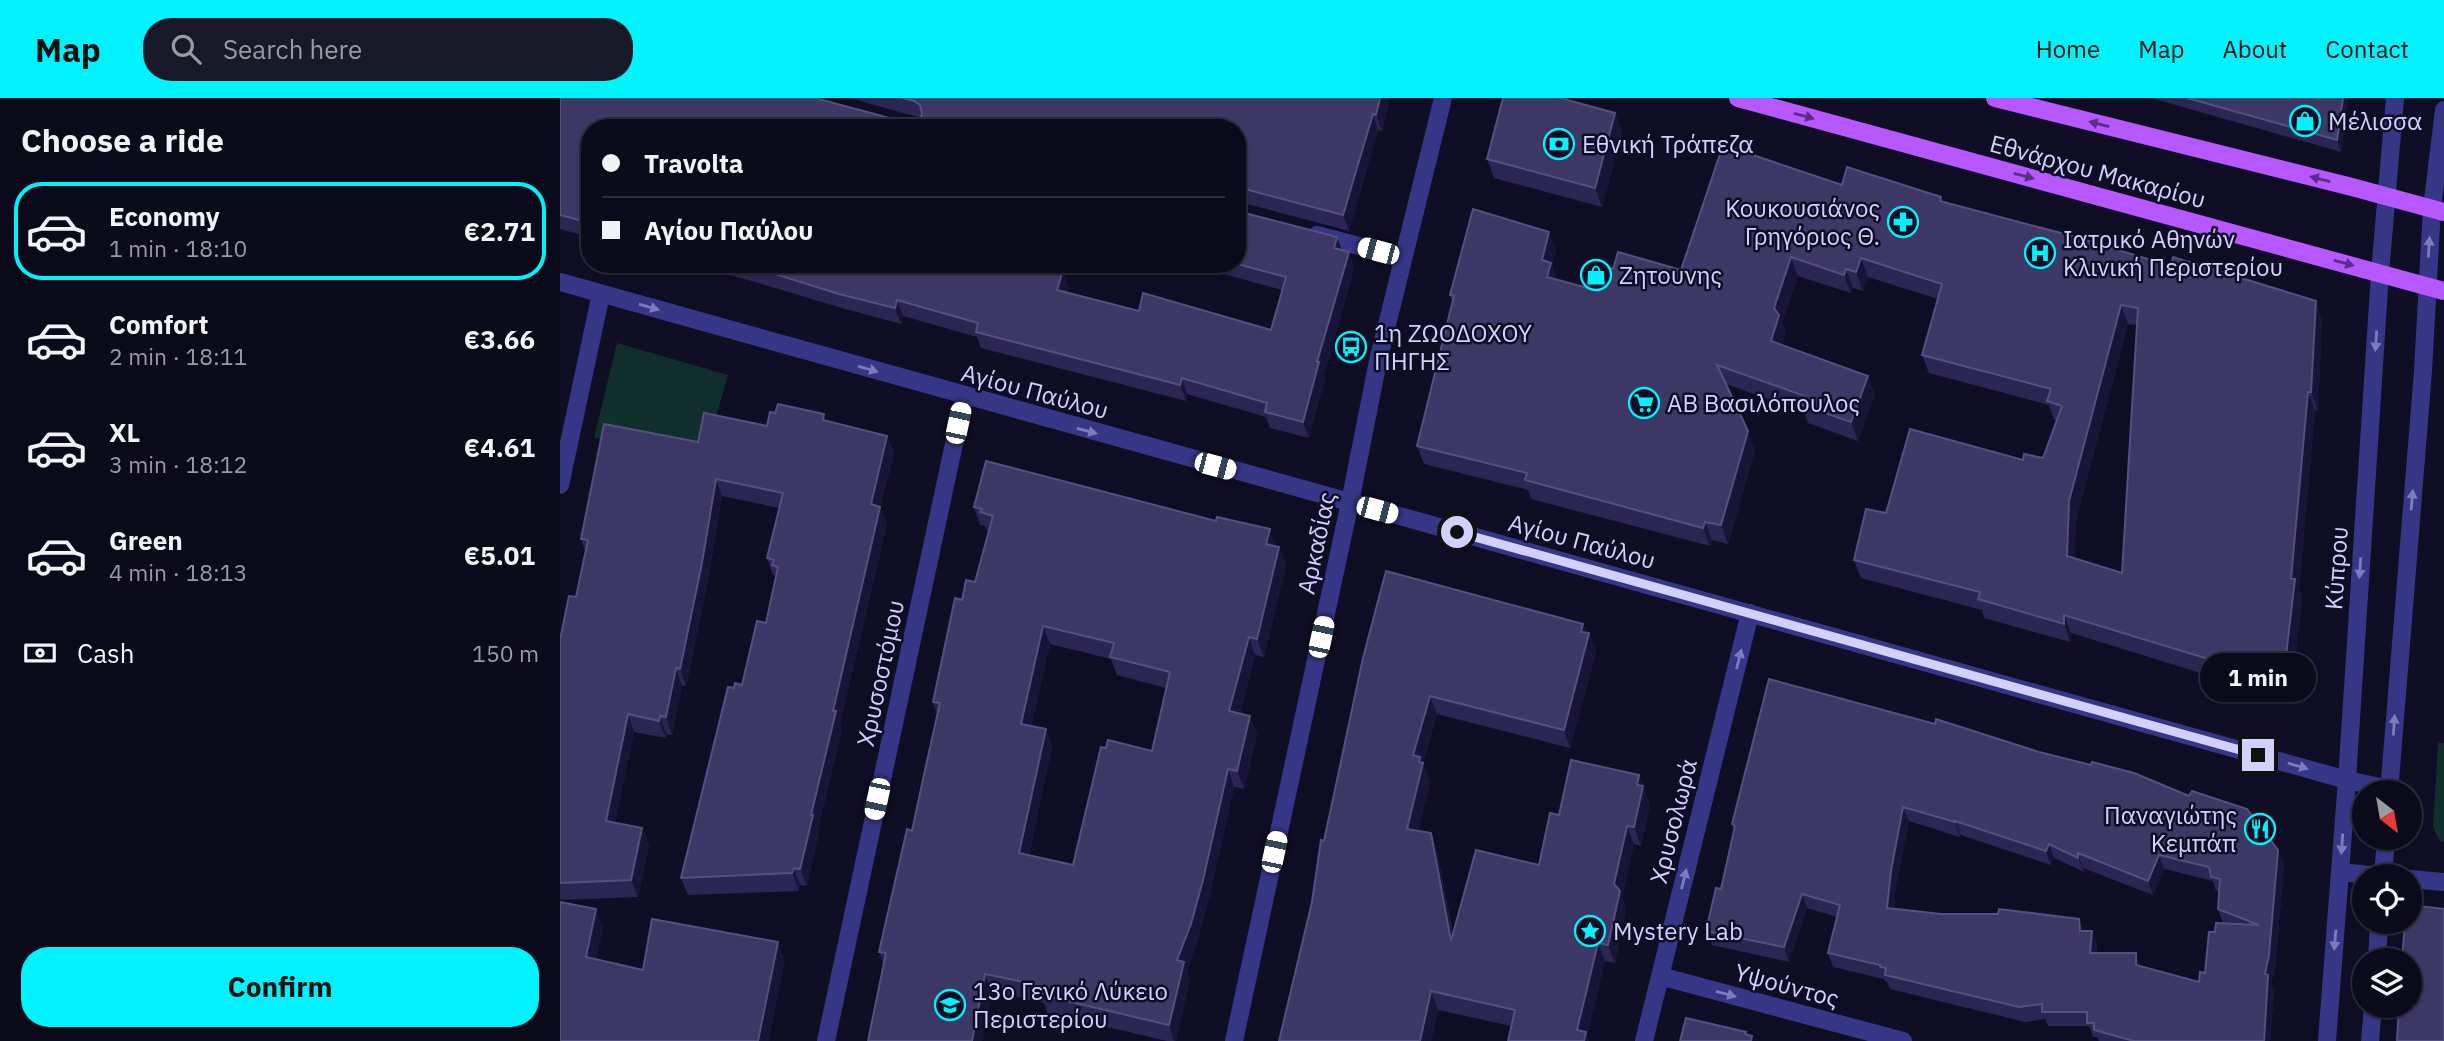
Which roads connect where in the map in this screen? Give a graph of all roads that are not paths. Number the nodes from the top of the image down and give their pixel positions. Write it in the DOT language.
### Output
graph roads {
  1 [pos="1443,98"];
  2 [pos="1738,98"];
  3 [pos="1995,98"];
  4 [pos="2395,98"];
  5 [pos="2017,101"];
  6 [pos="2444,110"];
  7 [pos="2386,196"];
  8 [pos="2438,210"];
  9 [pos="1300,230"];
  10 [pos="1401,257"];
  11 [pos="2380,273"];
  12 [pos="560,282"];
  13 [pos="2435,288"];
  14 [pos="601,293"];
  15 [pos="964,397"];
  16 [pos="560,485"];
  17 [pos="1350,502"];
  18 [pos="1750,613"];
  19 [pos="2347,780"];
  20 [pos="2390,780"];
  21 [pos="2352,781"];
  22 [pos="2340,872"];
  23 [pos="2352,873"];
  24 [pos="2422,880"];
  25 [pos="2444,883"];
  26 [pos="1660,976"];
  27 [pos="2372,1018"];
  28 [pos="826,1041"];
  29 [pos="1234,1041"];
  30 [pos="1644,1041"];
  31 [pos="1903,1041"];
  32 [pos="2327,1041"];
  33 [pos="2370,1041"];
  1 -- 10 [label="street, Αρκαδίας"];
  2 -- 11 [label="main road, Εθνάρχου Μακαρίου, one-way"];
  3 -- 5 [label="main road, Εθνάρχου Μακαρίου"];
  4 -- 7 [label="street, Κύπρου"];
  7 -- 5 [label="main road, Εθνάρχου Μακαρίου, one-way"];
  6 -- 8 [label="street"];
  7 -- 8 [label="main road, Εθνάρχου Μακαρίου"];
  7 -- 11 [label="street, Κύπρου"];
  13 -- 8 [label="street, one-way"];
  9 -- 10 [label="street"];
  10 -- 17 [label="street, Αρκαδίας"];
  11 -- 13 [label="main road, Εθνάρχου Μακαρίου"];
  11 -- 19 [label="street, Κύπρου, one-way"];
  12 -- 14 [label="street, Αγίου Παύλου"];
  20 -- 13 [label="street, one-way"];
  14 -- 15 [label="street, Αγίου Παύλου, one-way"];
  14 -- 16 [label="street"];
  15 -- 17 [label="street, Αγίου Παύλου, one-way"];
  15 -- 28 [label="street, Χρυσοστόμου"];
  17 -- 18 [label="street, Αγίου Παύλου"];
  17 -- 29 [label="street, Αρκαδίας"];
  18 -- 19 [label="street, Αγίου Παύλου, one-way"];
  26 -- 18 [label="street, Χρυσολωρά, one-way"];
  19 -- 21 [label="street, Αγίου Παύλου"];
  19 -- 22 [label="street, Κύπρου, one-way"];
  22 -- 23 [label="street"];
  22 -- 32 [label="street, Κύπρου, one-way"];
  24 -- 25 [label="street"];
  26 -- 30 [label="street, Χρυσολωρά"];
  26 -- 31 [label="street, Υψούντος, one-way"];
  27 -- 33 [label="street"];
}
